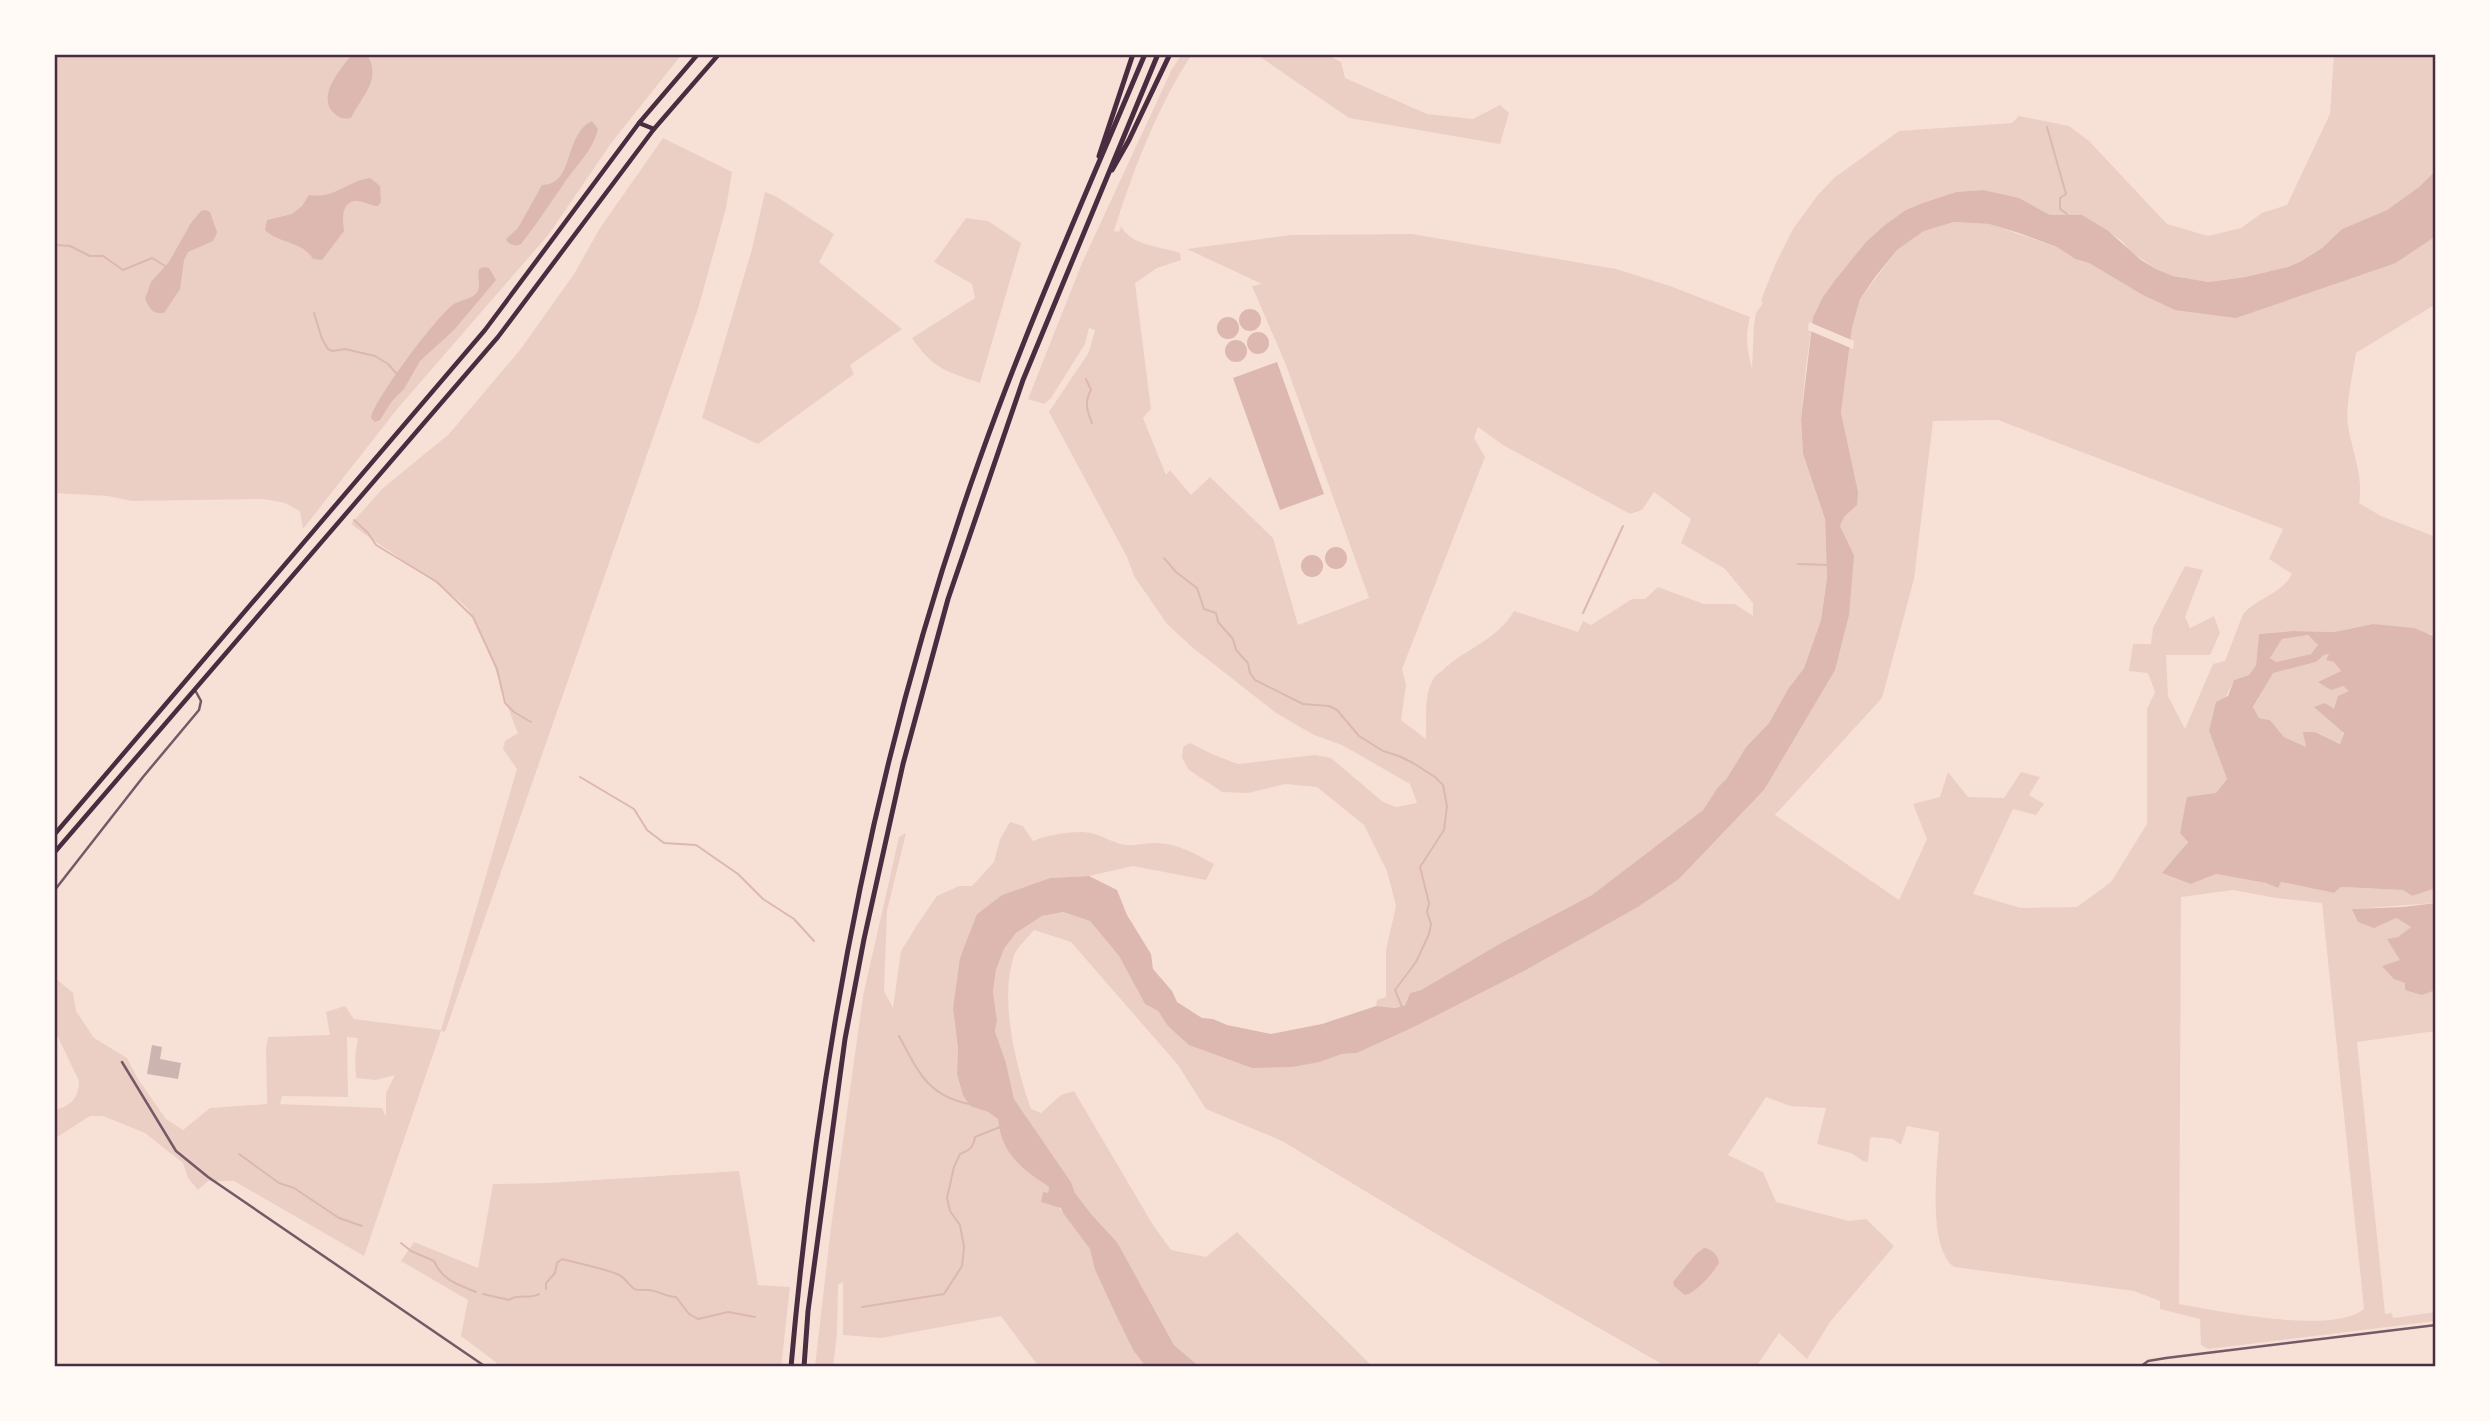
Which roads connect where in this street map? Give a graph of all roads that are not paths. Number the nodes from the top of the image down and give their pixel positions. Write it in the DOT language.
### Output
graph roads {
  1 [pos="698,54"];
  2 [pos="719,54"];
  3 [pos="1133,54"];
  4 [pos="1145,54"];
  5 [pos="1158,54"];
  6 [pos="1170,54"];
  7 [pos="639,123"];
  8 [pos="654,129"];
  9 [pos="1092,179"];
  10 [pos="1101,190"];
  11 [pos="195,690"];
  12 [pos="54,835"];
  13 [pos="54,853"];
  14 [pos="54,891"];
  15 [pos="122,1062"];
  16 [pos="2436,1325"];
  17 [pos="486,1367"];
  18 [pos="791,1367"];
  19 [pos="804,1367"];
  20 [pos="2140,1367"];
  1 -- 7 [label="highway"];
  2 -- 8 [label="highway"];
  3 -- 9 [label="highway"];
  4 -- 9 [label="highway"];
  5 -- 10 [label="highway"];
  6 -- 10 [label="highway"];
  7 -- 8 [label="highway"];
  7 -- 12 [label="highway"];
  8 -- 11 [label="highway"];
  9 -- 18 [label="highway"];
  10 -- 19 [label="highway"];
  11 -- 13 [label="highway"];
  11 -- 14 [label="street"];
  15 -- 17 [label="street"];
  16 -- 20 [label="street"];
}
